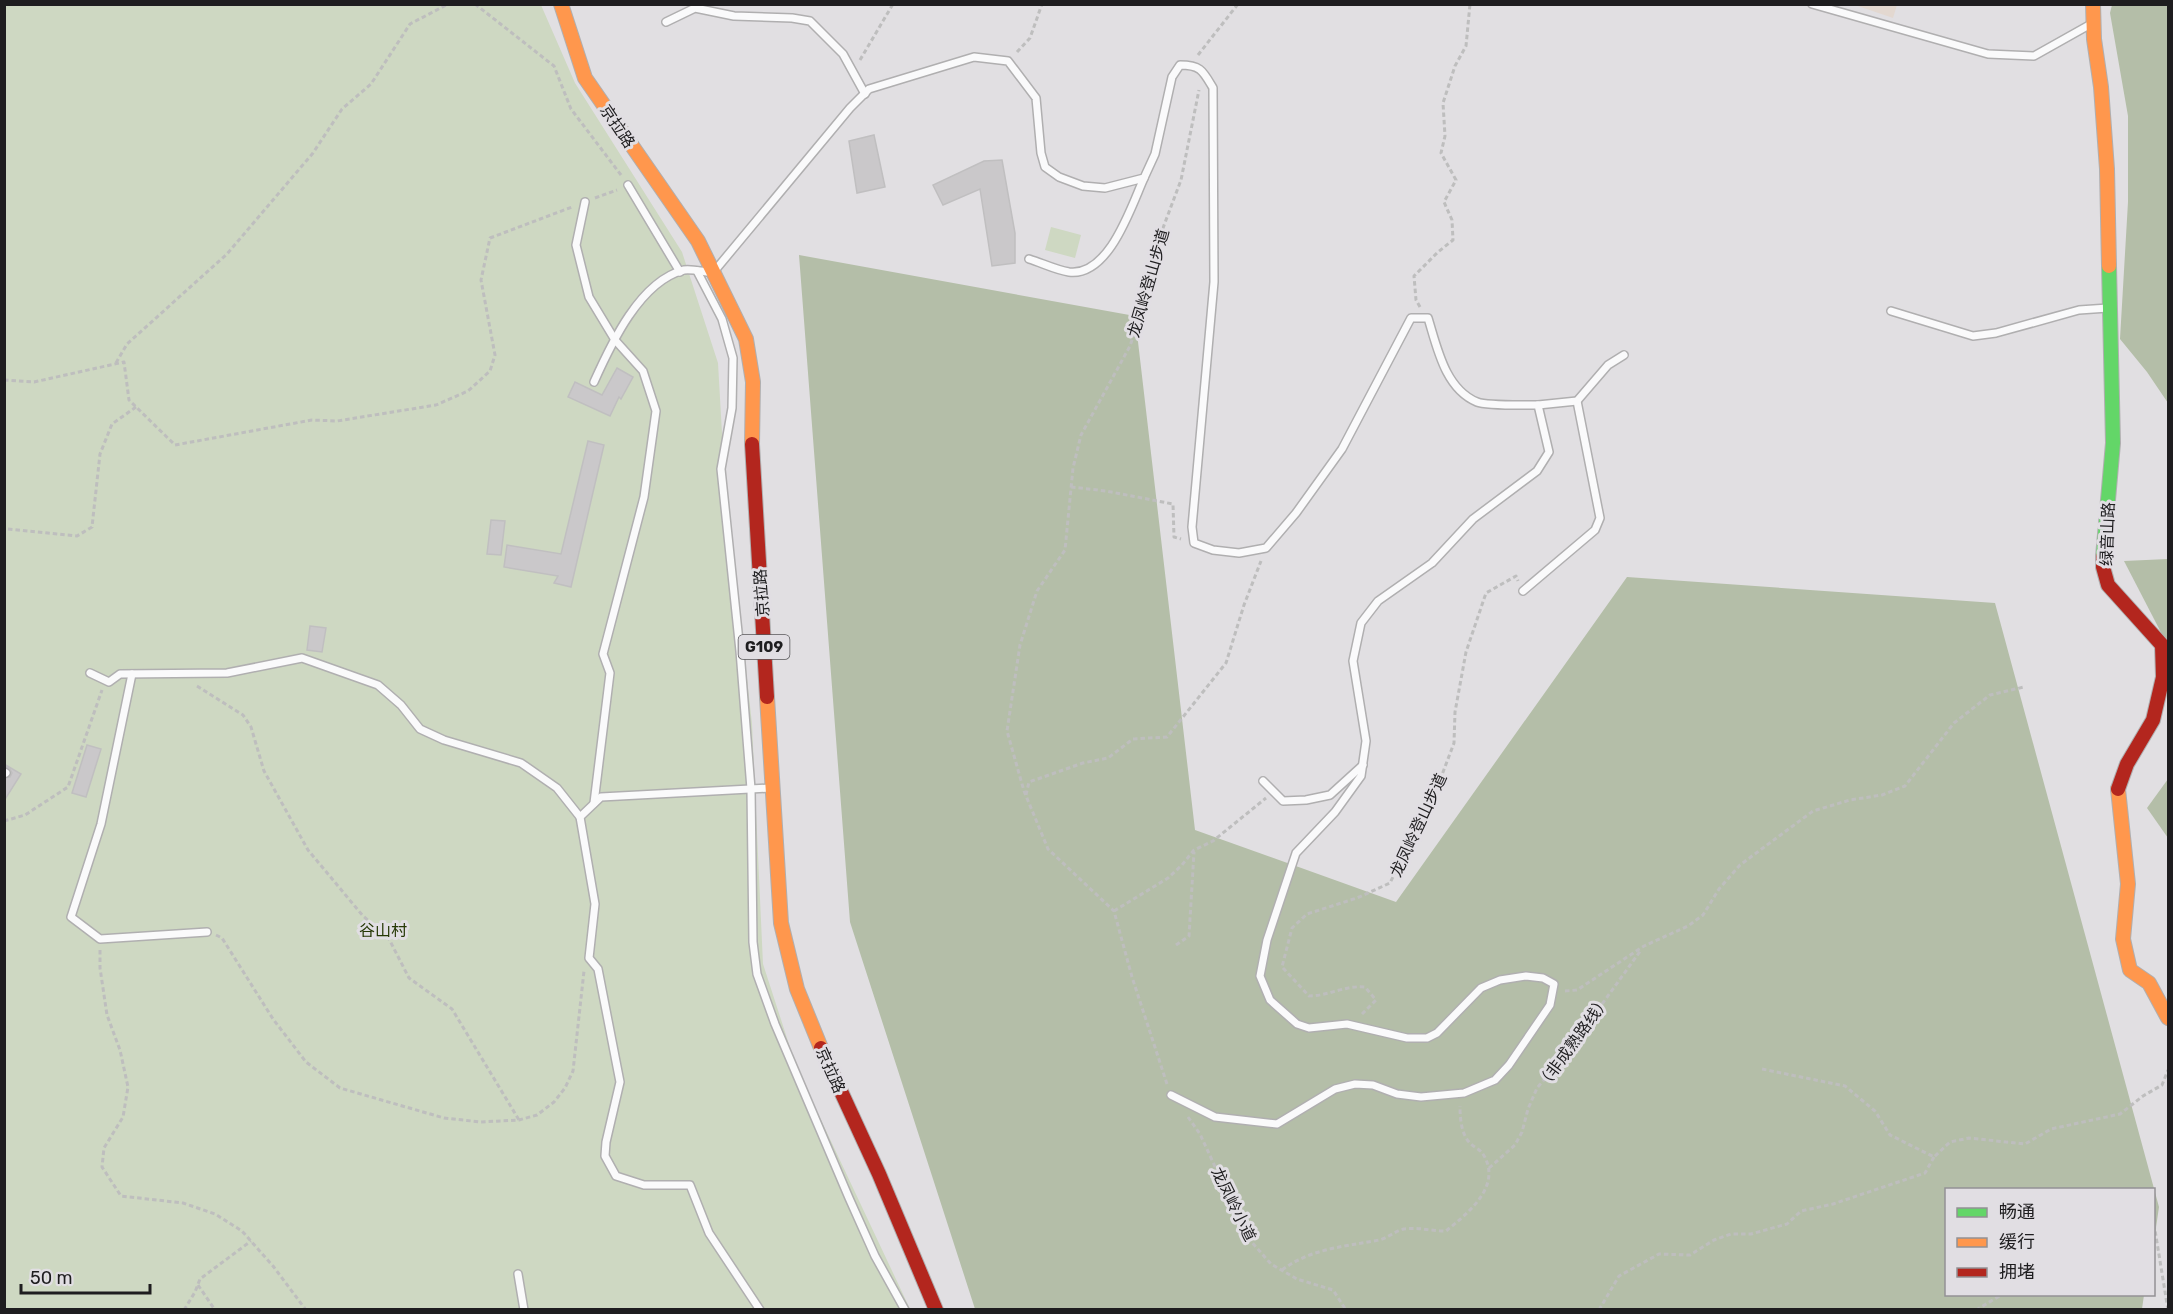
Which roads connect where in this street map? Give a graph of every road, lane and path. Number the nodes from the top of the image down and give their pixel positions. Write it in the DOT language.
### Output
graph roads {
  1 [pos="448,4"];
  2 [pos="475,4"];
  3 [pos="561,4"];
  4 [pos="893,4"];
  5 [pos="1042,4"];
  6 [pos="1238,4"];
  7 [pos="1470,4"];
  8 [pos="1812,4"];
  9 [pos="2093,4"];
  10 [pos="666,22"];
  11 [pos="2093,23"];
  12 [pos="1008,61"];
  13 [pos="1191,65"];
  14 [pos="1203,71"];
  15 [pos="853,72"];
  16 [pos="865,94"];
  17 [pos="1144,178"];
  18 [pos="628,185"];
  19 [pos="585,202"];
  20 [pos="1029,259"];
  21 [pos="697,271"];
  22 [pos="680,272"];
  23 [pos="714,272"];
  24 [pos="2110,308"];
  25 [pos="1891,311"];
  26 [pos="1428,318"];
  27 [pos="615,340"];
  28 [pos="1624,356"];
  29 [pos="116,363"];
  30 [pos="4,380"];
  31 [pos="594,382"];
  32 [pos="1577,401"];
  33 [pos="1538,405"];
  34 [pos="136,407"];
  35 [pos="1071,487"];
  36 [pos="8,529"];
  37 [pos="1194,543"];
  38 [pos="1266,548"];
  39 [pos="1523,591"];
  40 [pos="90,673"];
  41 [pos="168,673"];
  42 [pos="132,674"];
  43 [pos="106,680"];
  44 [pos="2024,687"];
  45 [pos="1363,765"];
  46 [pos="1263,780"];
  47 [pos="773,788"];
  48 [pos="751,789"];
  49 [pos="1274,792"];
  50 [pos="1026,796"];
  51 [pos="594,803"];
  52 [pos="580,817"];
  53 [pos="4,821"];
  54 [pos="1194,850"];
  55 [pos="1114,912"];
  56 [pos="207,932"];
  57 [pos="100,939"];
  58 [pos="1176,945"];
  59 [pos="1644,946"];
  60 [pos="589,958"];
  61 [pos="1553,991"];
  62 [pos="2169,1018"];
  63 [pos="1347,1024"];
  64 [pos="1761,1069"];
  65 [pos="2169,1070"];
  66 [pos="1464,1093"];
  67 [pos="1171,1095"];
  68 [pos="519,1120"];
  69 [pos="1934,1157"];
  70 [pos="1489,1168"];
  71 [pos="2155,1230"];
  72 [pos="251,1241"];
  73 [pos="1282,1270"];
  74 [pos="518,1274"];
  75 [pos="198,1285"];
  76 [pos="2000,1296"];
  77 [pos="184,1310"];
  78 [pos="215,1310"];
  79 [pos="306,1310"];
  80 [pos="524,1310"];
  81 [pos="760,1310"];
  82 [pos="905,1310"];
  83 [pos="936,1310"];
  84 [pos="1346,1310"];
  85 [pos="1599,1310"];
  86 [pos="1976,1310"];
  87 [pos="2168,1310"];
  1 -- 29 [label="path"];
  2 -- 18 [label="path"];
  3 -- 23 [label="main road, 京拉路 / G109"];
  4 -- 15 [label="path"];
  5 -- 12 [label="path"];
  6 -- 13 [label="path"];
  7 -- 26 [label="path"];
  8 -- 11 [label="lane"];
  9 -- 11 [label="main road, 绿音山路"];
  10 -- 15 [label="lane"];
  11 -- 24 [label="main road, 绿音山路"];
  12 -- 16 [label="lane"];
  12 -- 17 [label="lane"];
  13 -- 14 [label="lane"];
  13 -- 17 [label="lane"];
  14 -- 35 [label="path, 龙凤岭登山步道"];
  14 -- 37 [label="lane"];
  15 -- 16 [label="lane"];
  16 -- 23 [label="lane"];
  17 -- 20 [label="lane"];
  18 -- 19 [label="path"];
  18 -- 22 [label="lane"];
  19 -- 27 [label="lane"];
  19 -- 34 [label="path"];
  21 -- 22 [label="lane"];
  21 -- 23 [label="lane"];
  21 -- 48 [label="lane"];
  22 -- 27 [label="lane"];
  23 -- 47 [label="main road, 京拉路 / G109"];
  24 -- 25 [label="lane"];
  24 -- 62 [label="main road, 绿音山路"];
  26 -- 33 [label="lane"];
  26 -- 38 [label="lane"];
  27 -- 31 [label="lane"];
  27 -- 51 [label="lane"];
  28 -- 32 [label="lane"];
  29 -- 30 [label="path"];
  29 -- 34 [label="path"];
  32 -- 33 [label="lane"];
  32 -- 39 [label="lane"];
  33 -- 45 [label="lane"];
  34 -- 36 [label="path"];
  35 -- 37 [label="path"];
  35 -- 50 [label="path, 龙凤岭登山步道"];
  37 -- 38 [label="lane"];
  38 -- 50 [label="path"];
  39 -- 63 [label="path, 龙凤岭登山步道"];
  40 -- 43 [label="lane"];
  41 -- 42 [label="lane"];
  41 -- 52 [label="lane"];
  41 -- 68 [label="path"];
  42 -- 43 [label="lane"];
  42 -- 57 [label="lane"];
  43 -- 53 [label="path"];
  44 -- 59 [label="path"];
  45 -- 49 [label="lane"];
  45 -- 63 [label="lane"];
  46 -- 49 [label="lane"];
  47 -- 48 [label="lane"];
  47 -- 83 [label="main road, 京拉路 / G109"];
  48 -- 51 [label="lane"];
  48 -- 82 [label="lane"];
  49 -- 54 [label="path"];
  50 -- 55 [label="path, 龙凤岭登山步道"];
  51 -- 52 [label="lane"];
  52 -- 60 [label="lane"];
  54 -- 55 [label="path"];
  54 -- 58 [label="path"];
  55 -- 67 [label="path"];
  56 -- 57 [label="lane"];
  56 -- 68 [label="path"];
  57 -- 72 [label="path"];
  59 -- 61 [label="path"];
  59 -- 70 [label="path, （非成熟路线）"];
  60 -- 68 [label="path"];
  60 -- 81 [label="lane"];
  61 -- 63 [label="lane"];
  61 -- 66 [label="lane"];
  64 -- 69 [label="path"];
  65 -- 69 [label="path"];
  66 -- 67 [label="lane"];
  66 -- 70 [label="path"];
  67 -- 73 [label="path, 龙凤岭小道"];
  69 -- 85 [label="path"];
  70 -- 73 [label="path"];
  71 -- 87 [label="path"];
  72 -- 75 [label="path"];
  72 -- 79 [label="path"];
  73 -- 84 [label="path, 龙凤岭小道"];
  74 -- 80 [label="lane"];
  75 -- 77 [label="path"];
  75 -- 78 [label="path"];
  76 -- 86 [label="path"];
}
